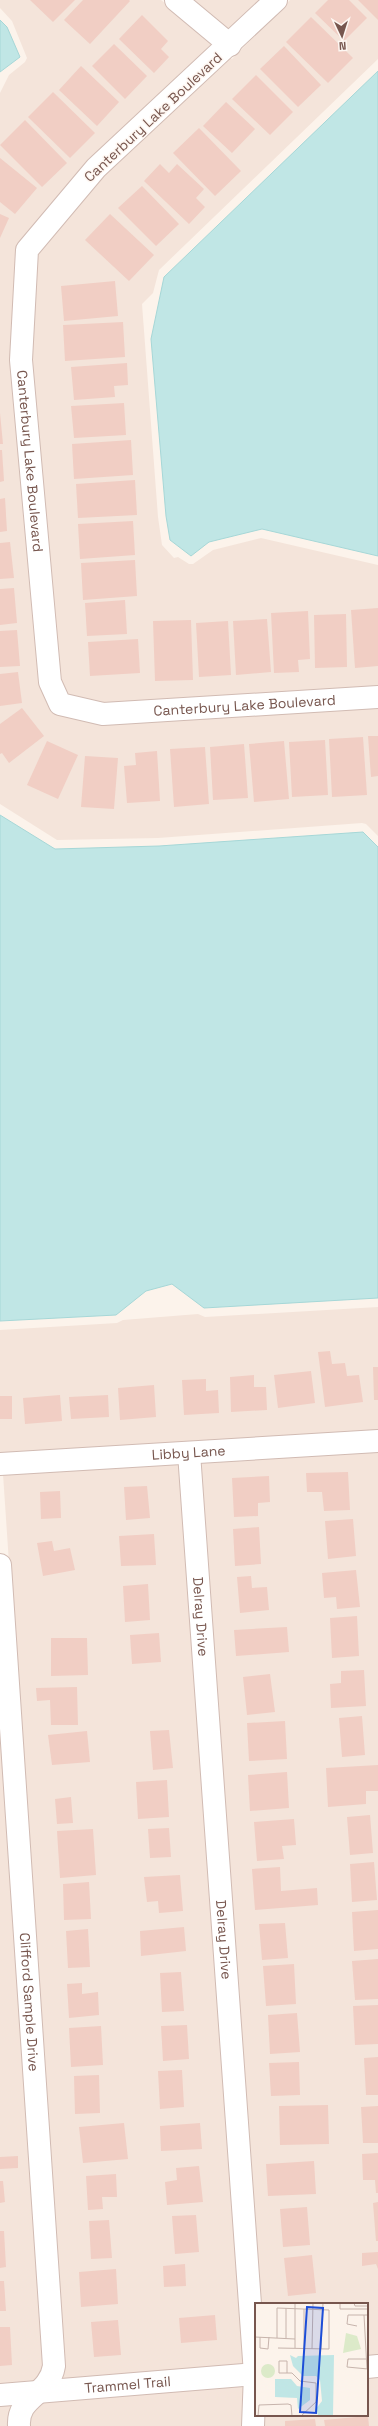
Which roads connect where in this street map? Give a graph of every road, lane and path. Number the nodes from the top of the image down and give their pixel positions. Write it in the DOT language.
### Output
graph roads {
  1 [pos="176,0"];
  2 [pos="276,0"];
  3 [pos="230,45"];
  4 [pos="378,697"];
  5 [pos="378,1441"];
  6 [pos="189,1453"];
  7 [pos="0,1464"];
  8 [pos="0,1565"];
  9 [pos="378,2366"];
  10 [pos="368,2367"];
  11 [pos="255,2374"];
  12 [pos="41,2392"];
  13 [pos="0,2395"];
  14 [pos="19,2426"];
  15 [pos="253,2426"];
  1 -- 3 [label="street"];
  2 -- 3 [label="street, Canterbury Lake Boulevard"];
  3 -- 4 [label="street, Canterbury Lake Boulevard"];
  5 -- 6 [label="street, Libby Lane"];
  6 -- 7 [label="street, Libby Lane"];
  6 -- 11 [label="street, Delray Drive"];
  8 -- 12 [label="street, Clifford Sample Drive"];
  9 -- 10 [label="street"];
  11 -- 12 [label="street, Trammel Trail"];
  11 -- 15 [label="street, Delray Drive"];
  12 -- 13 [label="street, Trammel Trail"];
  12 -- 14 [label="street, Clifford Sample Drive"];
}
